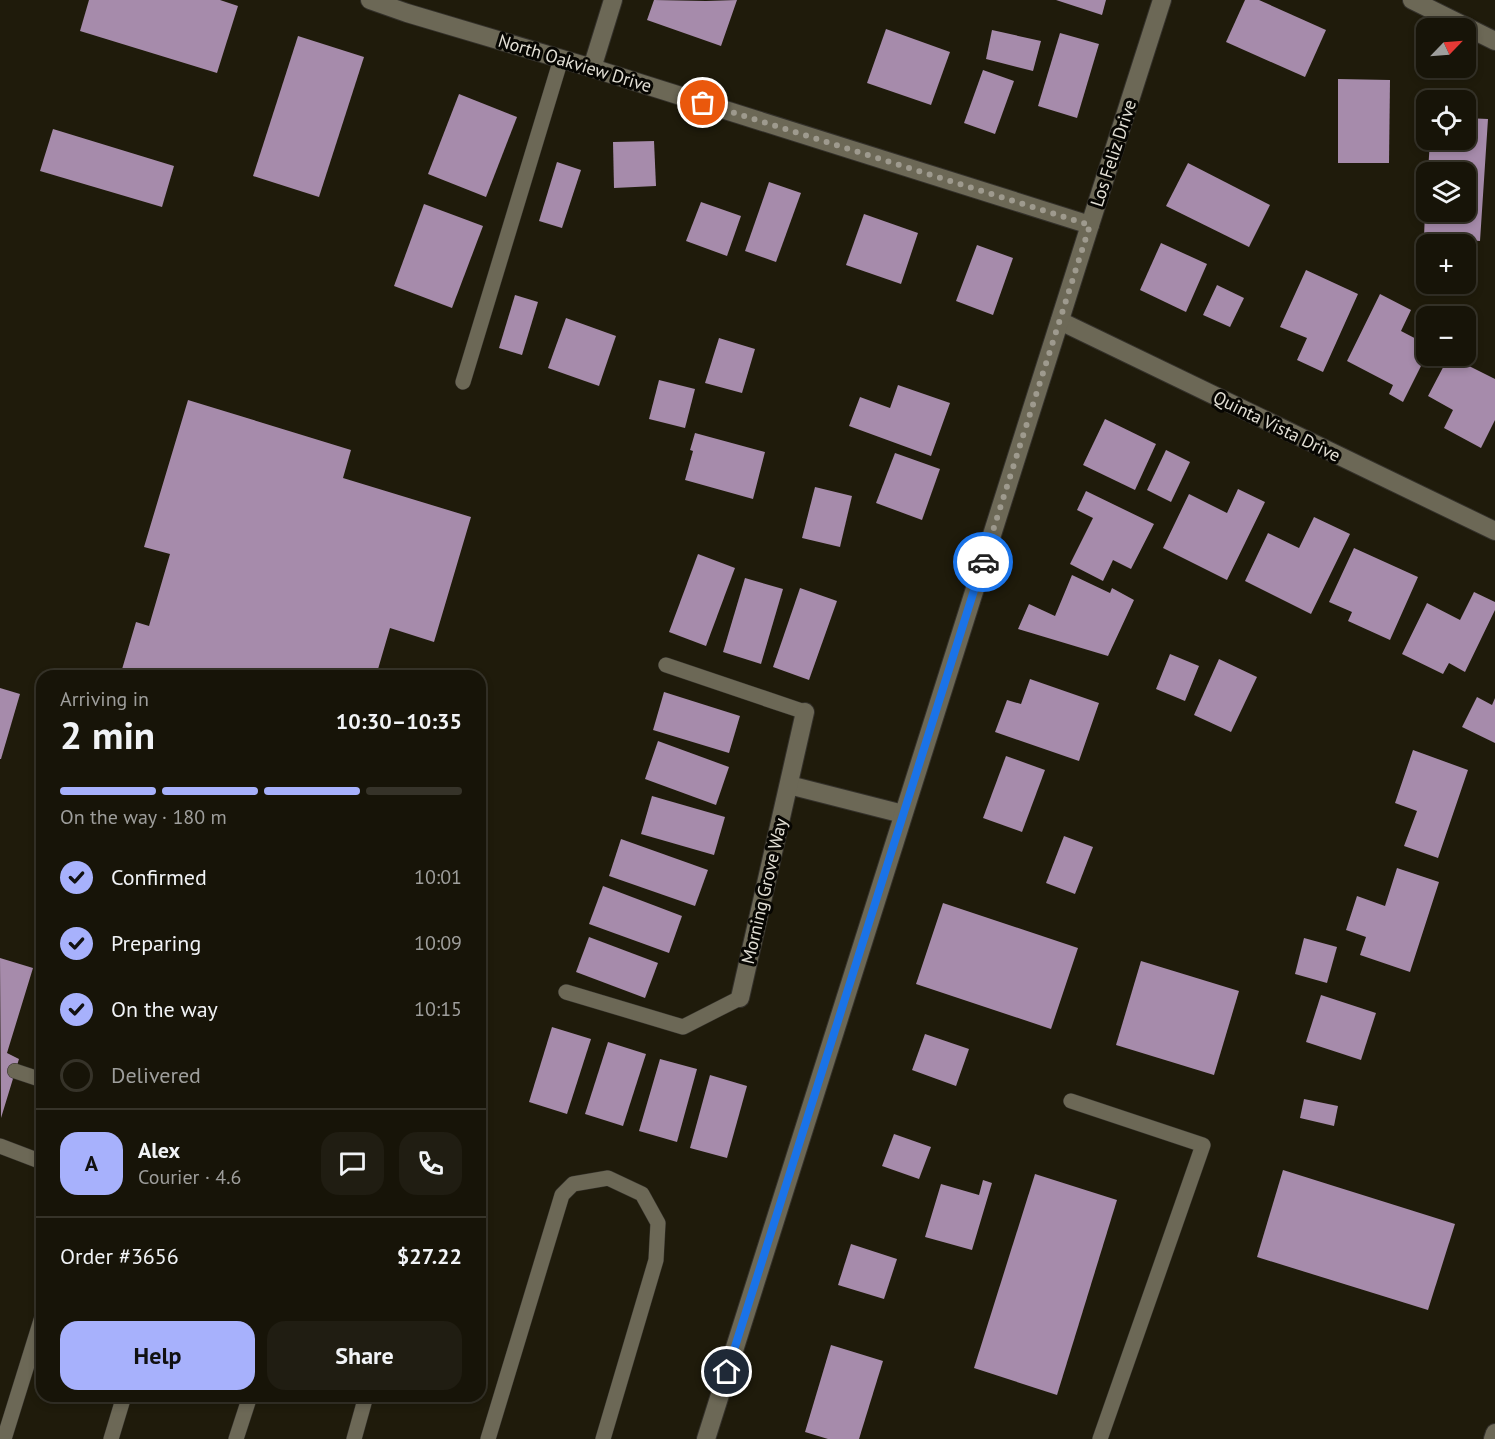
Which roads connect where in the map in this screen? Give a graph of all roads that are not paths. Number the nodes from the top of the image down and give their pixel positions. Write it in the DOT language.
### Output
graph roads {
  1 [pos="370,0"];
  2 [pos="613,0"];
  3 [pos="1162,0"];
  4 [pos="1412,0"];
  5 [pos="409,6"];
  6 [pos="1495,41"];
  7 [pos="561,59"];
  8 [pos="592,68"];
  9 [pos="1090,225"];
  10 [pos="1060,321"];
  11 [pos="463,382"];
  12 [pos="1495,531"];
  13 [pos="666,665"];
  14 [pos="805,712"];
  15 [pos="789,785"];
  16 [pos="903,814"];
  17 [pos="566,992"];
  18 [pos="740,998"];
  19 [pos="15,1071"];
  20 [pos="36,1078"];
  21 [pos="1071,1101"];
  22 [pos="0,1146"];
  23 [pos="36,1160"];
  24 [pos="36,1336"];
  25 [pos="122,1402"];
  26 [pos="248,1402"];
  27 [pos="364,1402"];
  28 [pos="1495,1433"];
  29 [pos="4,1439"];
  30 [pos="111,1439"];
  31 [pos="236,1439"];
  32 [pos="354,1439"];
  33 [pos="488,1439"];
  34 [pos="603,1439"];
  35 [pos="706,1439"];
  36 [pos="1100,1439"];
  37 [pos="1493,1439"];
  1 -- 5 [label="street, North Oakview Drive"];
  2 -- 8 [label="street"];
  3 -- 9 [label="street, Los Feliz Drive"];
  4 -- 6 [label="street"];
  5 -- 7 [label="street, North Oakview Drive"];
  7 -- 8 [label="street, North Oakview Drive"];
  7 -- 11 [label="lane"];
  8 -- 9 [label="street, North Oakview Drive"];
  9 -- 10 [label="street, Los Feliz Drive"];
  10 -- 12 [label="street, Quinta Vista Drive"];
  10 -- 16 [label="street, Los Feliz Drive"];
  13 -- 14 [label="lane"];
  14 -- 15 [label="street, Morning Grove Way"];
  15 -- 16 [label="street"];
  15 -- 18 [label="street, Morning Grove Way"];
  16 -- 35 [label="street, Los Feliz Drive"];
  17 -- 18 [label="lane"];
  19 -- 20 [label="lane"];
  21 -- 36 [label="lane"];
  22 -- 23 [label="lane"];
  24 -- 29 [label="lane"];
  25 -- 30 [label="lane"];
  26 -- 31 [label="lane"];
  27 -- 32 [label="lane"];
  28 -- 37 [label="street"];
  33 -- 34 [label="lane"];
}
